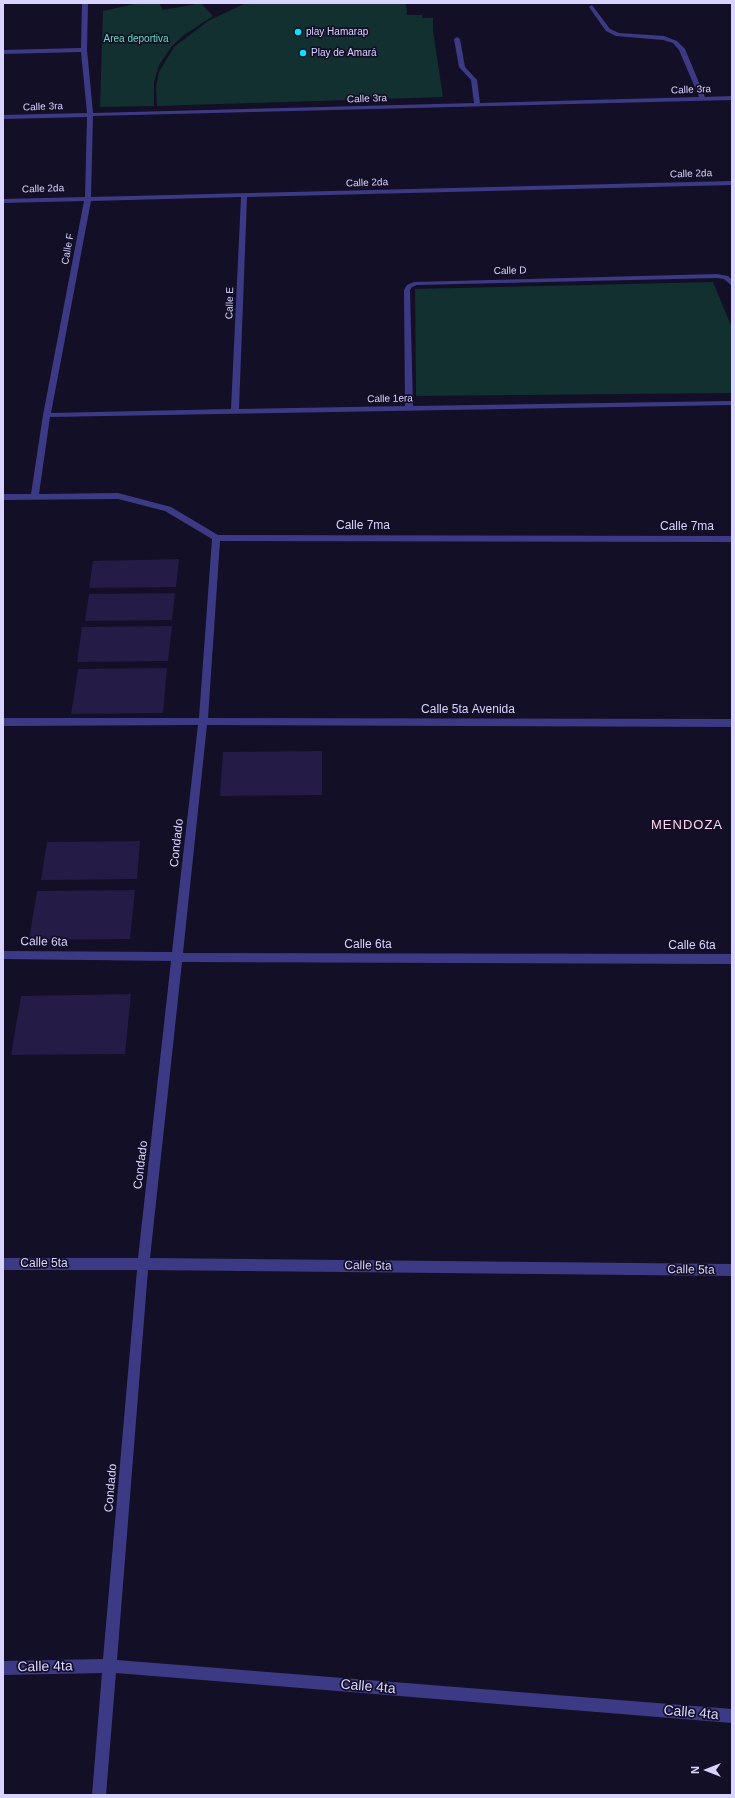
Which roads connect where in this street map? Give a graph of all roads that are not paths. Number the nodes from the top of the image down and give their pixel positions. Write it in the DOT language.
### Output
graph roads {
  1 [pos="85,3"];
  2 [pos="592,7"];
  3 [pos="458,39"];
  4 [pos="84,50"];
  5 [pos="3,52"];
  6 [pos="702,98"];
  7 [pos="732,98"];
  8 [pos="477,105"];
  9 [pos="90,115"];
  10 [pos="3,117"];
  11 [pos="732,183"];
  12 [pos="244,196"];
  13 [pos="88,197"];
  14 [pos="3,201"];
  15 [pos="732,284"];
  16 [pos="732,403"];
  17 [pos="409,408"];
  18 [pos="236,412"];
  19 [pos="47,415"];
  20 [pos="35,497"];
  21 [pos="3,498"];
  22 [pos="216,538"];
  23 [pos="732,539"];
  24 [pos="203,721"];
  25 [pos="3,722"];
  26 [pos="732,723"];
  27 [pos="3,955"];
  28 [pos="177,957"];
  29 [pos="732,959"];
  30 [pos="3,1264"];
  31 [pos="142,1264"];
  32 [pos="732,1270"];
  33 [pos="110,1666"];
  34 [pos="3,1668"];
  35 [pos="732,1716"];
  36 [pos="99,1795"];
  1 -- 4 [label="street, Calle F"];
  2 -- 6 [label="street"];
  3 -- 8 [label="street"];
  4 -- 5 [label="street"];
  4 -- 9 [label="street, Calle F"];
  6 -- 7 [label="street, Calle 3ra"];
  6 -- 8 [label="street, Calle 3ra"];
  8 -- 9 [label="street, Calle 3ra"];
  9 -- 10 [label="street, Calle 3ra"];
  9 -- 13 [label="street, Calle F"];
  11 -- 12 [label="street, Calle 2da"];
  12 -- 13 [label="street, Calle 2da"];
  12 -- 18 [label="street, Calle E"];
  13 -- 14 [label="street, Calle 2da"];
  13 -- 19 [label="street, Calle F"];
  15 -- 17 [label="street, Calle D"];
  16 -- 17 [label="street, Calle 1era"];
  17 -- 18 [label="street, Calle 1era"];
  18 -- 19 [label="street, Calle 1era"];
  19 -- 20 [label="street, Calle F"];
  20 -- 21 [label="street"];
  20 -- 22 [label="street"];
  22 -- 23 [label="street, Calle 7ma"];
  22 -- 24 [label="street, Condado"];
  24 -- 25 [label="street, Calle 5ta Avenida"];
  24 -- 26 [label="street, Calle 5ta Avenida"];
  24 -- 28 [label="street, Condado"];
  27 -- 28 [label="street, Calle 6ta"];
  28 -- 29 [label="street, Calle 6ta"];
  28 -- 31 [label="street, Condado"];
  30 -- 31 [label="street, Calle 5ta"];
  31 -- 32 [label="street, Calle 5ta"];
  31 -- 33 [label="street, Condado"];
  33 -- 34 [label="street, Calle 4ta"];
  33 -- 35 [label="street, Calle 4ta"];
  33 -- 36 [label="street, Condado"];
}
